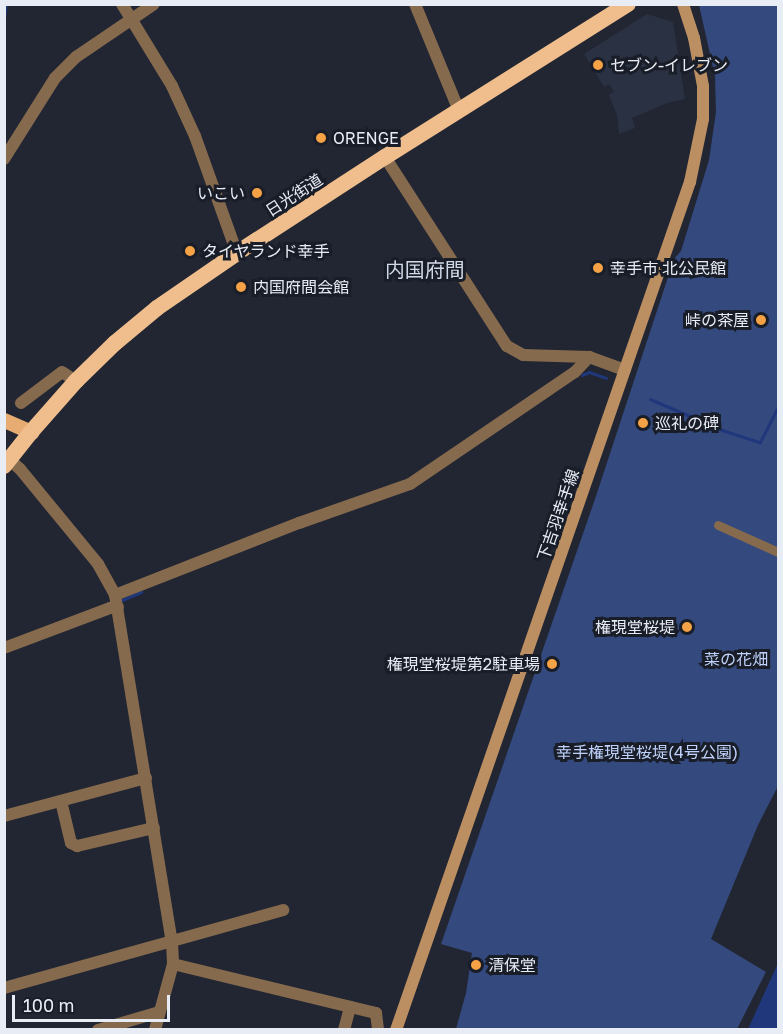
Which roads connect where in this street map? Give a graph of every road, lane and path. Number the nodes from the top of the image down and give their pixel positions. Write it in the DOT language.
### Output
graph roads {
  1 [pos="122,4"];
  2 [pos="154,4"];
  3 [pos="415,4"];
  4 [pos="628,4"];
  5 [pos="683,4"];
  6 [pos="131,19"];
  7 [pos="459,111"];
  8 [pos="385,157"];
  9 [pos="4,159"];
  10 [pos="237,253"];
  11 [pos="589,357"];
  12 [pos="625,370"];
  13 [pos="76,381"];
  14 [pos="21,403"];
  15 [pos="4,420"];
  16 [pos="31,432"];
  17 [pos="7,463"];
  18 [pos="718,525"];
  19 [pos="778,552"];
  20 [pos="116,601"];
  21 [pos="4,648"];
  22 [pos="146,778"];
  23 [pos="61,801"];
  24 [pos="4,816"];
  25 [pos="154,828"];
  26 [pos="283,910"];
  27 [pos="172,943"];
  28 [pos="173,964"];
  29 [pos="4,988"];
  30 [pos="350,1007"];
  31 [pos="159,1012"];
  32 [pos="98,1029"];
  33 [pos="155,1029"];
  34 [pos="345,1029"];
  35 [pos="378,1029"];
  36 [pos="396,1029"];
  1 -- 6 [label="street"];
  2 -- 6 [label="street"];
  3 -- 7 [label="street"];
  4 -- 7 [label="highway, 日光街道"];
  5 -- 12 [label="main road, 下吉羽幸手線"];
  6 -- 9 [label="street"];
  6 -- 10 [label="street"];
  7 -- 8 [label="highway, 日光街道"];
  8 -- 10 [label="highway, 日光街道"];
  8 -- 11 [label="street"];
  10 -- 13 [label="highway, 日光街道"];
  11 -- 12 [label="street"];
  11 -- 20 [label="street"];
  12 -- 36 [label="main road, 下吉羽幸手線"];
  13 -- 14 [label="street"];
  13 -- 16 [label="highway, 日光街道"];
  15 -- 16 [label="main road"];
  16 -- 17 [label="highway, 日光街道"];
  17 -- 20 [label="street"];
  18 -- 19 [label="street"];
  20 -- 21 [label="street"];
  20 -- 22 [label="street"];
  22 -- 23 [label="street"];
  22 -- 25 [label="street"];
  23 -- 24 [label="street"];
  23 -- 25 [label="street"];
  25 -- 27 [label="street"];
  26 -- 27 [label="street"];
  27 -- 28 [label="street"];
  27 -- 29 [label="street"];
  28 -- 30 [label="street"];
  28 -- 31 [label="street"];
  30 -- 34 [label="street"];
  30 -- 35 [label="street"];
  31 -- 32 [label="street"];
  31 -- 33 [label="street"];
}
